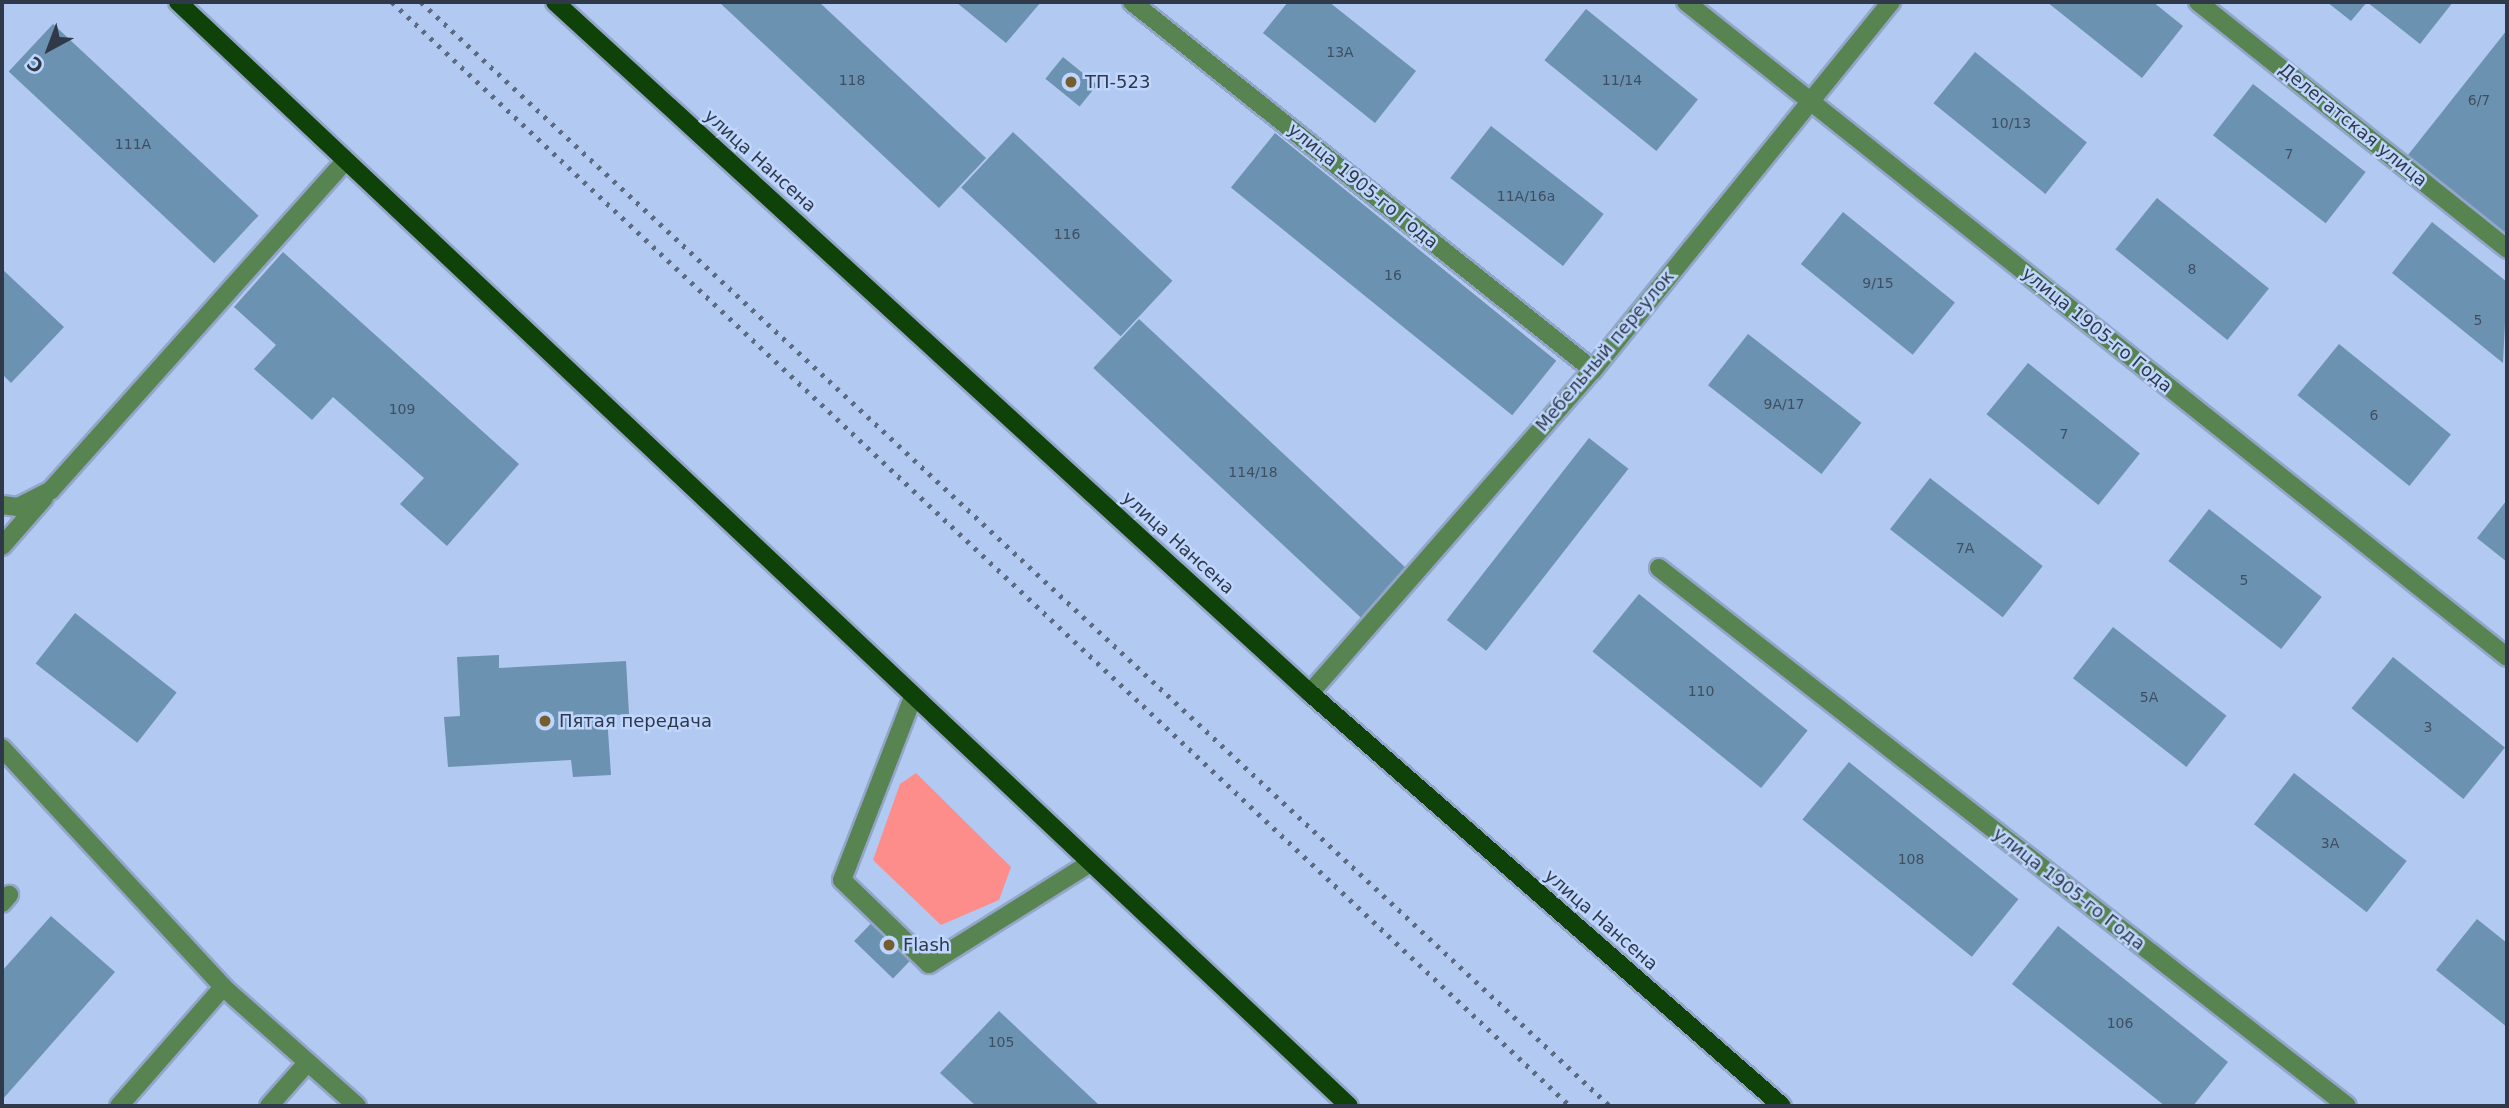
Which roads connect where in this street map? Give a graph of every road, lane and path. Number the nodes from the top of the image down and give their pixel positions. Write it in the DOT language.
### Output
graph roads {
  1 [pos="177,2"];
  2 [pos="555,2"];
  3 [pos="1132,2"];
  4 [pos="1686,2"];
  5 [pos="1891,2"];
  6 [pos="2198,2"];
  7 [pos="1810,100"];
  8 [pos="343,163"];
  9 [pos="2507,249"];
  10 [pos="1593,370"];
  11 [pos="51,490"];
  12 [pos="2,505"];
  13 [pos="2,546"];
  14 [pos="1659,568"];
  15 [pos="2507,657"];
  16 [pos="1310,693"];
  17 [pos="913,696"];
  18 [pos="2,748"];
  19 [pos="1090,863"];
  20 [pos="223,987"];
  21 [pos="307,1063"];
  22 [pos="119,1106"];
  23 [pos="270,1106"];
  24 [pos="357,1106"];
  25 [pos="1349,1106"];
  26 [pos="1782,1106"];
  27 [pos="2347,1106"];
  1 -- 8 [label="main road"];
  2 -- 16 [label="main road, улица Нансена"];
  3 -- 10 [label="street, улица 1905-го Года"];
  4 -- 7 [label="street, улица 1905-го Года"];
  5 -- 7 [label="street, Мебельный переулок"];
  6 -- 9 [label="street, Делегатская улица"];
  7 -- 10 [label="street, Мебельный переулок"];
  7 -- 15 [label="street, улица 1905-го Года"];
  8 -- 11 [label="street"];
  8 -- 17 [label="main road"];
  10 -- 16 [label="street, Мебельный переулок"];
  11 -- 12 [label="street"];
  11 -- 13 [label="street"];
  14 -- 27 [label="street, улица 1905-го Года"];
  16 -- 26 [label="main road, улица Нансена"];
  17 -- 19 [label="main road"];
  17 -- 19 [label="street"];
  18 -- 20 [label="street"];
  19 -- 25 [label="main road"];
  20 -- 21 [label="street"];
  20 -- 22 [label="street"];
  21 -- 23 [label="street"];
  21 -- 24 [label="street"];
}
